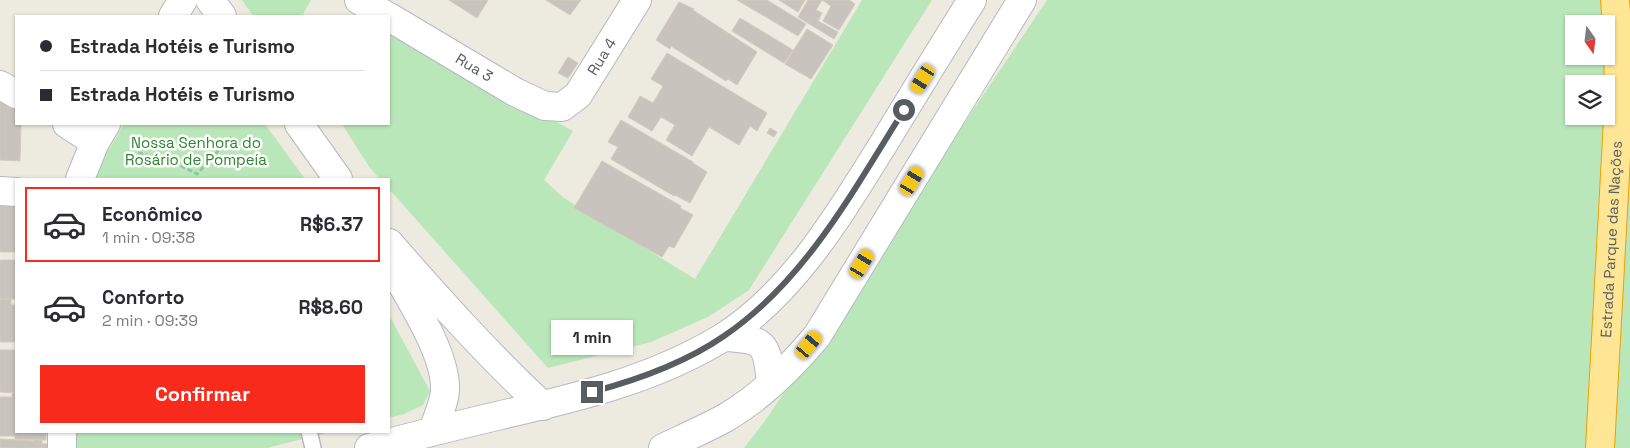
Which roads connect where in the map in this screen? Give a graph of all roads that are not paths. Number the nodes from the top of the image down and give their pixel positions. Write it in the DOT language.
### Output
graph roads {
  1 [pos="183,0"];
  2 [pos="210,0"];
  3 [pos="359,0"];
  4 [pos="637,0"];
  5 [pos="972,0"];
  6 [pos="1022,0"];
  7 [pos="1615,0"];
  8 [pos="174,15"];
  9 [pos="221,15"];
  10 [pos="385,15"];
  11 [pos="390,18"];
  12 [pos="0,85"];
  13 [pos="15,93"];
  14 [pos="562,107"];
  15 [pos="71,125"];
  16 [pos="299,125"];
  17 [pos="100,133"];
  18 [pos="80,178"];
  19 [pos="337,178"];
  20 [pos="0,191"];
  21 [pos="15,192"];
  22 [pos="390,244"];
  23 [pos="390,263"];
  24 [pos="724,337"];
  25 [pos="770,384"];
  26 [pos="543,406"];
  27 [pos="433,431"];
  28 [pos="62,433"];
  29 [pos="310,433"];
  30 [pos="62,448"];
  31 [pos="313,448"];
  32 [pos="369,448"];
  33 [pos="663,448"];
  34 [pos="1600,448"];
  1 -- 8 [label="main road"];
  2 -- 9 [label="main road"];
  3 -- 10 [label="main road, Rua 3"];
  4 -- 14 [label="main road, Rua 4"];
  5 -- 24 [label="main road"];
  6 -- 25 [label="main road"];
  7 -- 34 [label="highway, Estrada Parque das Nações"];
  11 -- 14 [label="main road, Rua 3"];
  12 -- 13 [label="main road"];
  15 -- 17 [label="main road"];
  16 -- 19 [label="main road"];
  17 -- 18 [label="main road"];
  20 -- 21 [label="main road"];
  22 -- 26 [label="main road"];
  23 -- 27 [label="main road"];
  24 -- 25 [label="main road"];
  24 -- 26 [label="main road"];
  25 -- 33 [label="main road"];
  26 -- 27 [label="main road"];
  27 -- 32 [label="main road"];
  28 -- 30 [label="main road"];
  29 -- 31 [label="lane"];
}
